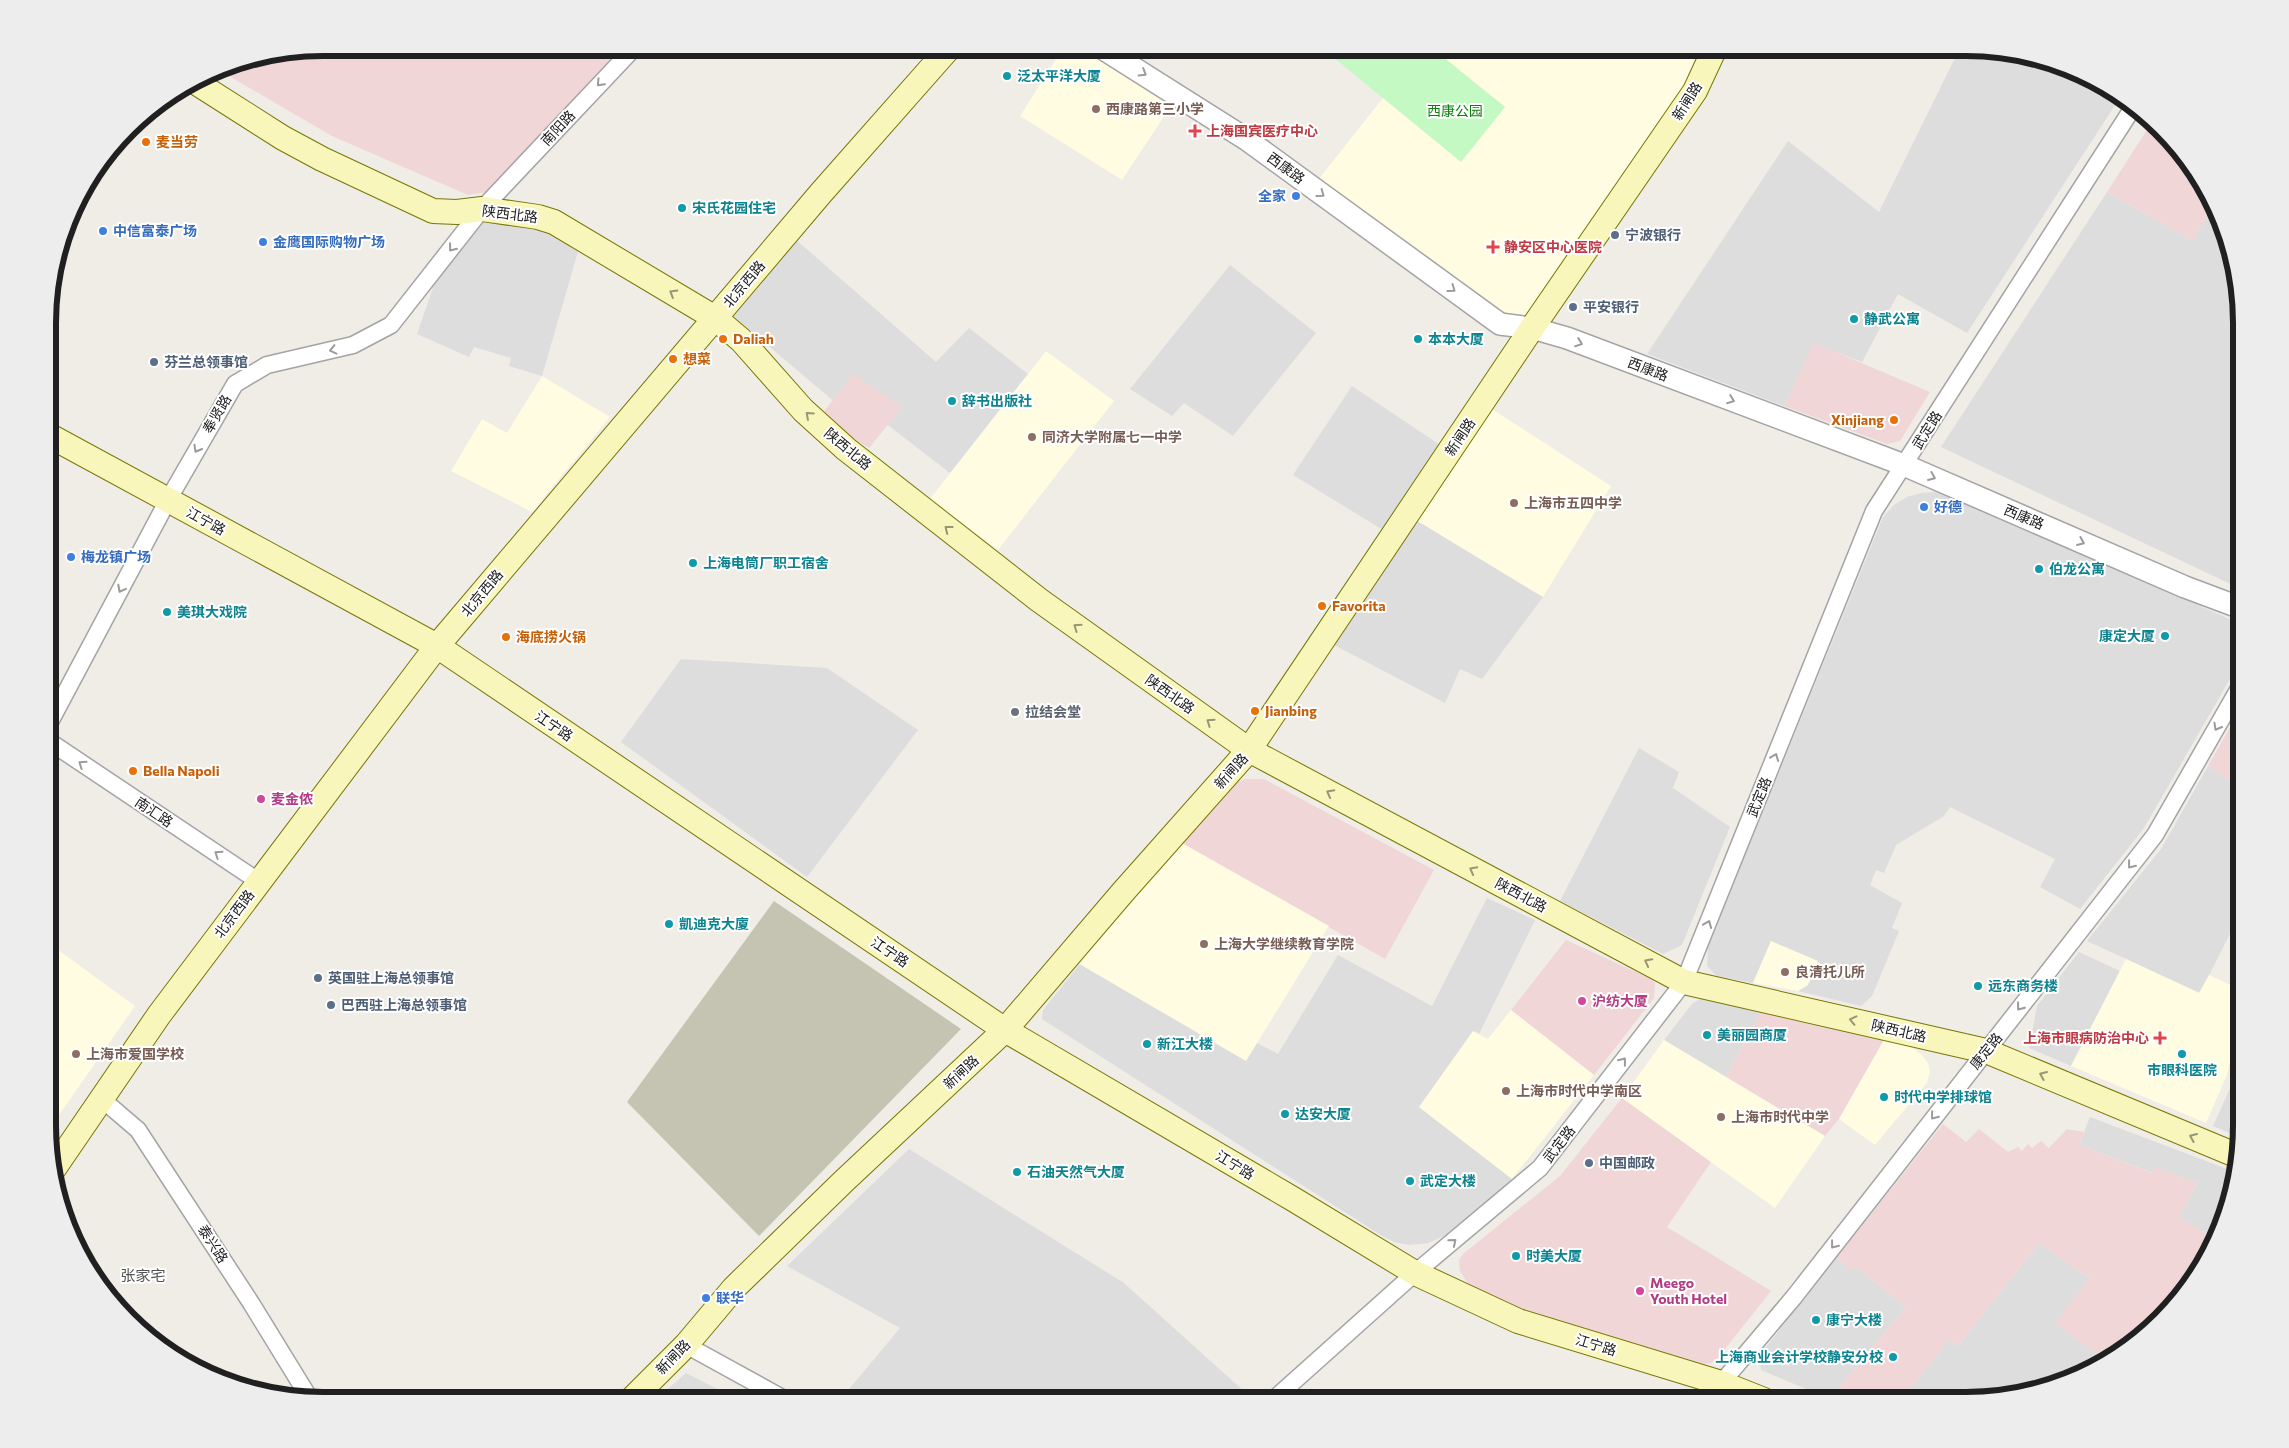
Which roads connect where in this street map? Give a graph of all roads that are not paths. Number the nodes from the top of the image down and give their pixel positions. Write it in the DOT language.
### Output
graph roads {
  1 [pos="626,56"];
  2 [pos="942,56"];
  3 [pos="1115,56"];
  4 [pos="1711,56"];
  5 [pos="201,86"];
  6 [pos="2130,113"];
  7 [pos="482,209"];
  8 [pos="715,318"];
  9 [pos="1532,328"];
  10 [pos="56,439"];
  11 [pos="1904,466"];
  12 [pos="168,500"];
  13 [pos="2233,605"];
  14 [pos="437,646"];
  15 [pos="2233,699"];
  16 [pos="56,711"];
  17 [pos="56,746"];
  18 [pos="1249,750"];
  19 [pos="258,881"];
  20 [pos="1684,982"];
  21 [pos="1005,1030"];
  22 [pos="1986,1051"];
  23 [pos="103,1100"];
  24 [pos="2231,1153"];
  25 [pos="59,1161"];
  26 [pos="1415,1273"];
  27 [pos="686,1345"];
  28 [pos="305,1391"];
  29 [pos="639,1392"];
  30 [pos="771,1392"];
  31 [pos="1282,1392"];
  32 [pos="1714,1392"];
  1 -- 7 [label="street, 南阳路, one-way"];
  2 -- 8 [label="main road, 北京西路"];
  3 -- 9 [label="street, 西康路, one-way"];
  4 -- 9 [label="main road, 新闸路"];
  5 -- 7 [label="main road, 陕西北路"];
  6 -- 11 [label="street, 武定路"];
  8 -- 7 [label="main road, 陕西北路, one-way"];
  7 -- 12 [label="street, 奉贤路, one-way"];
  8 -- 14 [label="main road, 北京西路"];
  18 -- 8 [label="main road, 陕西北路, one-way"];
  9 -- 11 [label="street, 西康路, one-way"];
  9 -- 18 [label="main road, 新闸路"];
  10 -- 12 [label="main road, 江宁路"];
  11 -- 13 [label="street, 西康路, one-way"];
  20 -- 11 [label="street, 武定路, one-way"];
  12 -- 14 [label="main road, 江宁路"];
  12 -- 16 [label="street, 奉贤路, one-way"];
  14 -- 19 [label="main road, 北京西路"];
  14 -- 21 [label="main road, 江宁路"];
  15 -- 22 [label="street, 康定路, one-way"];
  19 -- 17 [label="street, 南汇路, one-way"];
  20 -- 18 [label="main road, 陕西北路, one-way"];
  18 -- 21 [label="main road, 新闸路"];
  19 -- 23 [label="main road, 北京西路"];
  22 -- 20 [label="main road, 陕西北路, one-way"];
  26 -- 20 [label="street, 武定路, one-way"];
  21 -- 26 [label="main road, 江宁路"];
  21 -- 27 [label="main road, 新闸路"];
  24 -- 22 [label="main road, 陕西北路, one-way"];
  22 -- 32 [label="street, 康定路, one-way"];
  23 -- 25 [label="main road, 北京西路"];
  23 -- 28 [label="street, 泰兴路"];
  26 -- 31 [label="street, 武定路"];
  26 -- 32 [label="main road, 江宁路"];
  27 -- 29 [label="main road, 新闸路"];
  27 -- 30 [label="street"];
}
